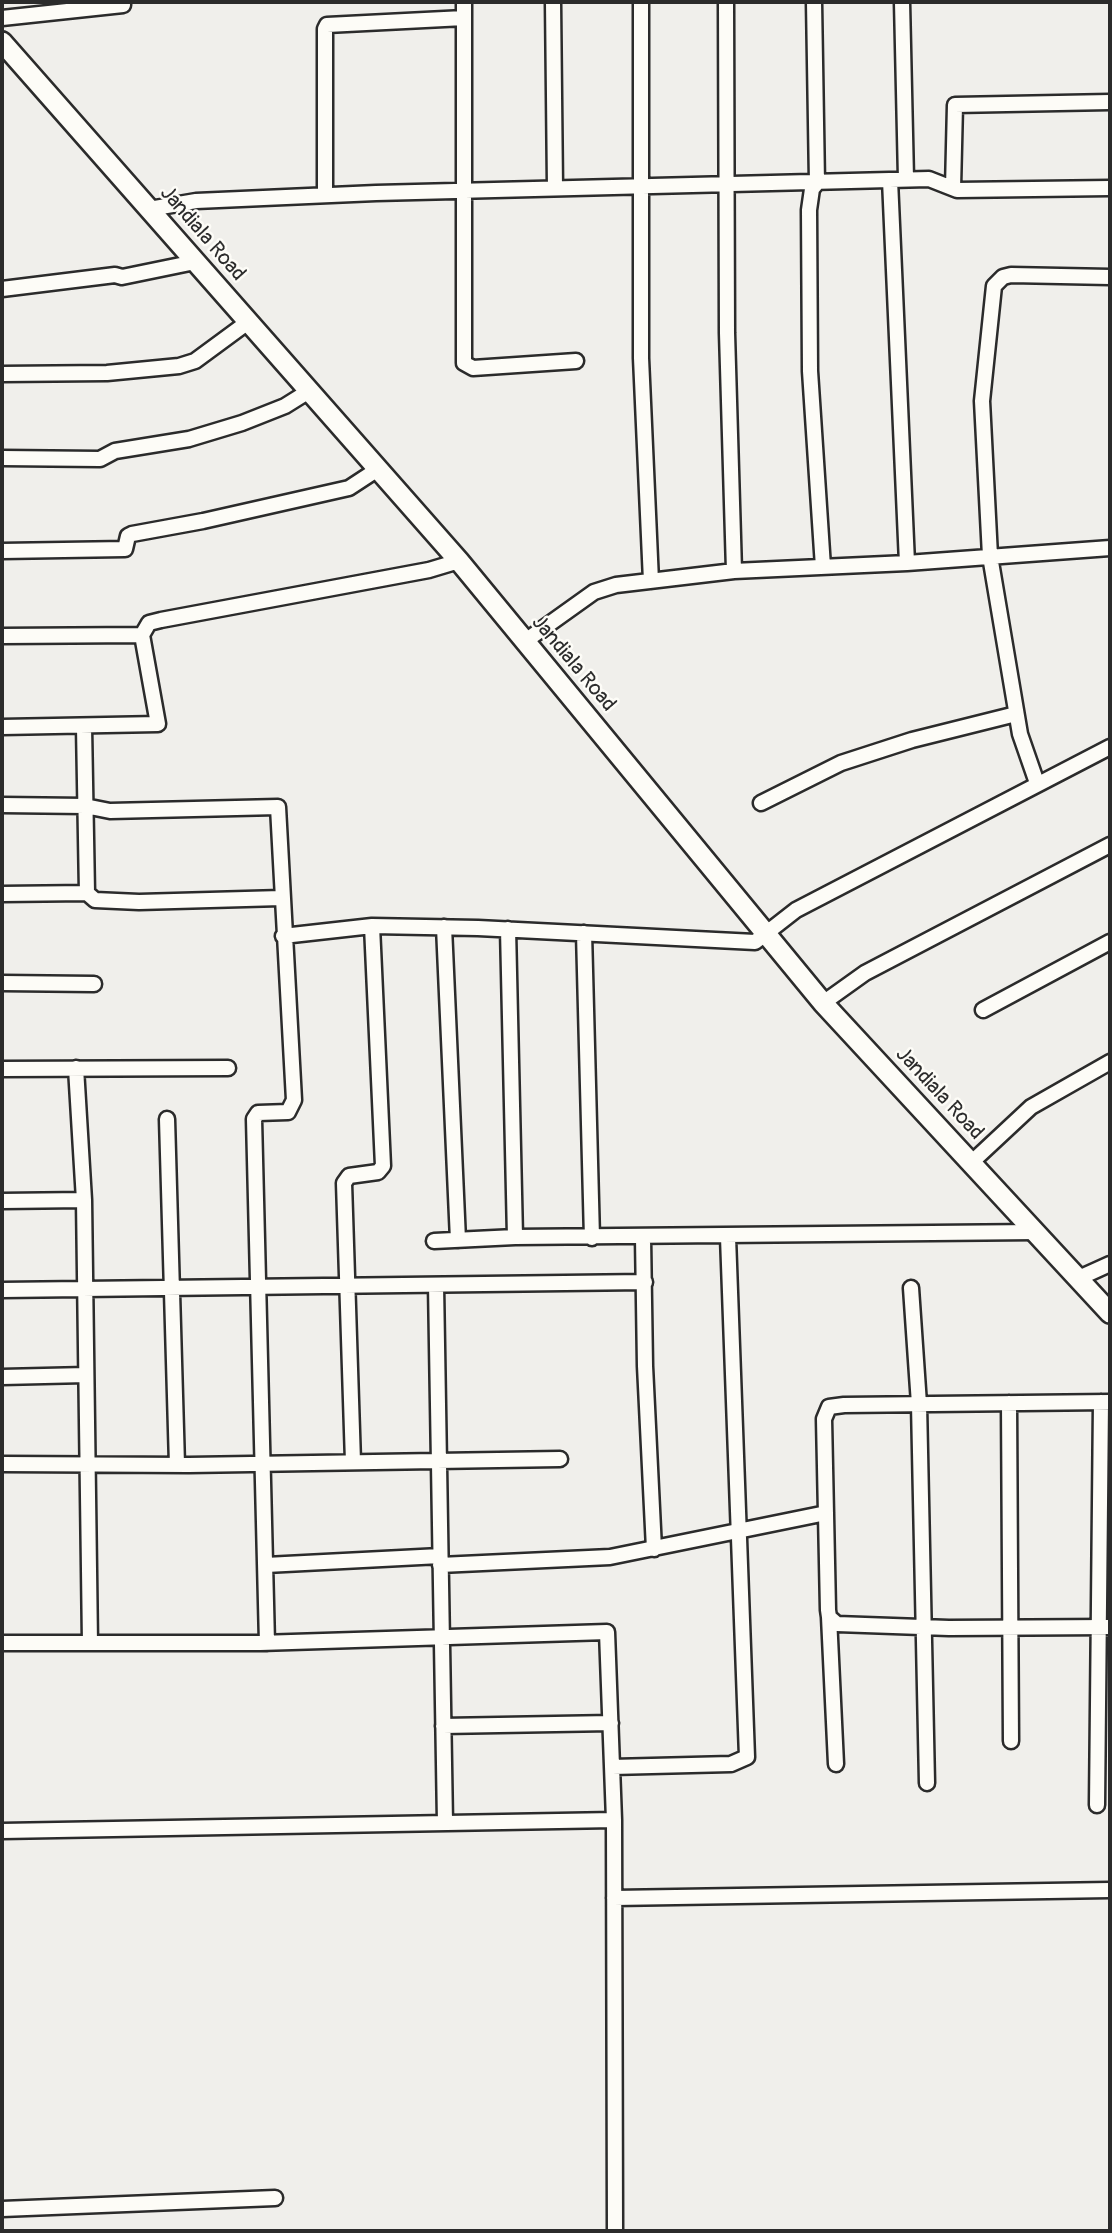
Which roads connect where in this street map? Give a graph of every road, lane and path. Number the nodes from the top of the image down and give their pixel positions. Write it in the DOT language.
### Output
graph roads {
  1 [pos="464,2"];
  2 [pos="553,2"];
  3 [pos="641,2"];
  4 [pos="726,2"];
  5 [pos="814,2"];
  6 [pos="902,2"];
  7 [pos="123,5"];
  8 [pos="2,18"];
  9 [pos="464,18"];
  10 [pos="2,42"];
  11 [pos="1110,102"];
  12 [pos="906,179"];
  13 [pos="890,180"];
  14 [pos="817,183"];
  15 [pos="726,185"];
  16 [pos="642,186"];
  17 [pos="555,188"];
  18 [pos="953,188"];
  19 [pos="1110,188"];
  20 [pos="464,190"];
  21 [pos="325,195"];
  22 [pos="149,209"];
  23 [pos="195,261"];
  24 [pos="1110,278"];
  25 [pos="2,289"];
  26 [pos="248,322"];
  27 [pos="576,361"];
  28 [pos="2,374"];
  29 [pos="309,391"];
  30 [pos="2,458"];
  31 [pos="378,469"];
  32 [pos="1110,548"];
  33 [pos="2,551"];
  34 [pos="990,556"];
  35 [pos="459,561"];
  36 [pos="907,563"];
  37 [pos="823,567"];
  38 [pos="734,571"];
  39 [pos="651,581"];
  40 [pos="142,635"];
  41 [pos="2,636"];
  42 [pos="524,642"];
  43 [pos="1016,714"];
  44 [pos="2,727"];
  45 [pos="84,727"];
  46 [pos="1110,747"];
  47 [pos="1037,783"];
  48 [pos="761,803"];
  49 [pos="2,806"];
  50 [pos="85,806"];
  51 [pos="1110,845"];
  52 [pos="88,893"];
  53 [pos="2,894"];
  54 [pos="281,898"];
  55 [pos="372,926"];
  56 [pos="444,927"];
  57 [pos="508,929"];
  58 [pos="584,933"];
  59 [pos="767,934"];
  60 [pos="283,936"];
  61 [pos="1110,942"];
  62 [pos="2,983"];
  63 [pos="94,984"];
  64 [pos="822,1003"];
  65 [pos="983,1010"];
  66 [pos="1110,1062"];
  67 [pos="76,1068"];
  68 [pos="228,1068"];
  69 [pos="2,1069"];
  70 [pos="167,1119"];
  71 [pos="972,1162"];
  72 [pos="84,1200"];
  73 [pos="2,1201"];
  74 [pos="1036,1232"];
  75 [pos="515,1237"];
  76 [pos="728,1237"];
  77 [pos="592,1238"];
  78 [pos="643,1238"];
  79 [pos="458,1240"];
  80 [pos="434,1241"];
  81 [pos="1110,1264"];
  82 [pos="1079,1278"];
  83 [pos="645,1282"];
  84 [pos="346,1285"];
  85 [pos="436,1285"];
  86 [pos="260,1286"];
  87 [pos="171,1287"];
  88 [pos="86,1288"];
  89 [pos="911,1288"];
  90 [pos="2,1290"];
  91 [pos="1110,1313"];
  92 [pos="86,1375"];
  93 [pos="2,1377"];
  94 [pos="1106,1402"];
  95 [pos="1009,1403"];
  96 [pos="919,1404"];
  97 [pos="560,1459"];
  98 [pos="439,1461"];
  99 [pos="353,1462"];
  100 [pos="264,1463"];
  101 [pos="2,1464"];
  102 [pos="88,1464"];
  103 [pos="177,1465"];
  104 [pos="826,1513"];
  105 [pos="739,1531"];
  106 [pos="654,1549"];
  107 [pos="440,1560"];
  108 [pos="266,1565"];
  109 [pos="829,1617"];
  110 [pos="924,1627"];
  111 [pos="1010,1627"];
  112 [pos="1105,1627"];
  113 [pos="441,1636"];
  114 [pos="2,1643"];
  115 [pos="90,1643"];
  116 [pos="267,1643"];
  117 [pos="611,1723"];
  118 [pos="443,1726"];
  119 [pos="1011,1741"];
  120 [pos="836,1764"];
  121 [pos="612,1767"];
  122 [pos="927,1783"];
  123 [pos="1097,1805"];
  124 [pos="614,1820"];
  125 [pos="445,1824"];
  126 [pos="2,1831"];
  127 [pos="1110,1890"];
  128 [pos="614,1898"];
  129 [pos="275,2198"];
  130 [pos="2,2209"];
  131 [pos="615,2231"];
  1 -- 9 [label="street"];
  2 -- 17 [label="street"];
  3 -- 16 [label="street"];
  4 -- 15 [label="street"];
  5 -- 14 [label="street"];
  6 -- 12 [label="street"];
  7 -- 8 [label="street"];
  9 -- 20 [label="street"];
  9 -- 21 [label="street"];
  10 -- 22 [label="street, Jandiala Road"];
  11 -- 18 [label="street"];
  12 -- 13 [label="street"];
  12 -- 18 [label="street"];
  13 -- 14 [label="street"];
  13 -- 36 [label="street"];
  14 -- 15 [label="street"];
  14 -- 37 [label="street"];
  15 -- 16 [label="street"];
  15 -- 38 [label="street"];
  16 -- 17 [label="street"];
  16 -- 39 [label="street"];
  17 -- 20 [label="street"];
  18 -- 19 [label="street"];
  20 -- 21 [label="street"];
  20 -- 27 [label="street"];
  21 -- 22 [label="street"];
  22 -- 23 [label="street, Jandiala Road"];
  23 -- 25 [label="street"];
  23 -- 26 [label="street, Jandiala Road"];
  24 -- 34 [label="street"];
  26 -- 28 [label="street"];
  26 -- 29 [label="street, Jandiala Road"];
  29 -- 30 [label="street"];
  29 -- 31 [label="street, Jandiala Road"];
  31 -- 33 [label="street"];
  31 -- 35 [label="street, Jandiala Road"];
  32 -- 34 [label="street"];
  34 -- 36 [label="street"];
  34 -- 43 [label="street"];
  35 -- 40 [label="street"];
  35 -- 42 [label="street, Jandiala Road"];
  36 -- 37 [label="street"];
  37 -- 38 [label="street"];
  38 -- 39 [label="street"];
  39 -- 42 [label="street"];
  40 -- 41 [label="street"];
  40 -- 45 [label="street"];
  42 -- 59 [label="street, Jandiala Road"];
  43 -- 47 [label="street"];
  43 -- 48 [label="street"];
  44 -- 45 [label="street"];
  45 -- 50 [label="street"];
  46 -- 47 [label="street"];
  47 -- 59 [label="street"];
  49 -- 50 [label="street"];
  50 -- 52 [label="street"];
  50 -- 54 [label="street"];
  51 -- 64 [label="street"];
  52 -- 53 [label="street"];
  52 -- 54 [label="street"];
  54 -- 60 [label="street"];
  55 -- 56 [label="street"];
  55 -- 60 [label="street"];
  55 -- 84 [label="street"];
  56 -- 57 [label="street"];
  56 -- 79 [label="street"];
  57 -- 58 [label="street"];
  57 -- 75 [label="street"];
  58 -- 59 [label="street"];
  58 -- 77 [label="street"];
  59 -- 64 [label="street, Jandiala Road"];
  60 -- 86 [label="street"];
  61 -- 65 [label="street"];
  62 -- 63 [label="street"];
  64 -- 71 [label="street, Jandiala Road"];
  66 -- 71 [label="street"];
  67 -- 68 [label="street"];
  67 -- 69 [label="street"];
  67 -- 72 [label="street"];
  70 -- 87 [label="street"];
  71 -- 74 [label="street, Jandiala Road"];
  72 -- 73 [label="street"];
  72 -- 88 [label="street"];
  74 -- 76 [label="street"];
  74 -- 82 [label="street, Jandiala Road"];
  75 -- 77 [label="street"];
  75 -- 79 [label="street"];
  76 -- 78 [label="street"];
  76 -- 105 [label="street"];
  77 -- 78 [label="street"];
  78 -- 83 [label="street"];
  79 -- 80 [label="street"];
  81 -- 82 [label="street"];
  82 -- 91 [label="street, Jandiala Road"];
  83 -- 85 [label="street"];
  83 -- 106 [label="street"];
  84 -- 85 [label="street"];
  84 -- 86 [label="street"];
  84 -- 99 [label="street"];
  85 -- 98 [label="street"];
  86 -- 87 [label="street"];
  86 -- 100 [label="street"];
  87 -- 88 [label="street"];
  87 -- 103 [label="street"];
  88 -- 90 [label="street"];
  88 -- 92 [label="street"];
  89 -- 96 [label="street"];
  92 -- 93 [label="street"];
  92 -- 102 [label="street"];
  94 -- 95 [label="street"];
  94 -- 112 [label="street"];
  95 -- 96 [label="street"];
  95 -- 111 [label="street"];
  96 -- 104 [label="street"];
  96 -- 110 [label="street"];
  97 -- 98 [label="street"];
  98 -- 99 [label="street"];
  98 -- 107 [label="street"];
  99 -- 100 [label="street"];
  100 -- 103 [label="street"];
  100 -- 108 [label="street"];
  101 -- 102 [label="street"];
  102 -- 103 [label="street"];
  102 -- 115 [label="street"];
  104 -- 105 [label="street"];
  104 -- 109 [label="street"];
  105 -- 106 [label="street"];
  105 -- 121 [label="street"];
  106 -- 107 [label="street"];
  107 -- 108 [label="street"];
  107 -- 113 [label="street"];
  108 -- 116 [label="street"];
  109 -- 110 [label="street"];
  109 -- 120 [label="street"];
  110 -- 111 [label="street"];
  110 -- 122 [label="street"];
  111 -- 112 [label="street"];
  111 -- 119 [label="street"];
  112 -- 123 [label="street"];
  113 -- 116 [label="street"];
  113 -- 117 [label="street"];
  113 -- 118 [label="street"];
  114 -- 115 [label="street"];
  115 -- 116 [label="street"];
  117 -- 118 [label="street"];
  117 -- 121 [label="street"];
  118 -- 125 [label="street"];
  121 -- 124 [label="street"];
  124 -- 125 [label="street"];
  124 -- 128 [label="street"];
  125 -- 126 [label="street"];
  127 -- 128 [label="street"];
  128 -- 131 [label="street"];
  129 -- 130 [label="street"];
}
